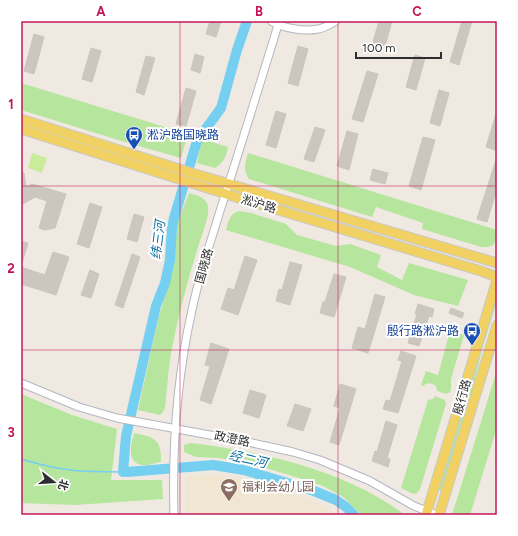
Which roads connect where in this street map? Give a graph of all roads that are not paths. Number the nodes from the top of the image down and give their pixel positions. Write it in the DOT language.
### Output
graph roads {
  1 [pos="271,21"];
  2 [pos="336,21"];
  3 [pos="278,25"];
  4 [pos="21,118"];
  5 [pos="21,129"];
  6 [pos="193,179"];
  7 [pos="228,184"];
  8 [pos="225,194"];
  9 [pos="497,262"];
  10 [pos="497,278"];
  11 [pos="497,325"];
  12 [pos="21,383"];
  13 [pos="175,429"];
  14 [pos="426,513"];
  15 [pos="174,515"];
  16 [pos="438,515"];
  1 -- 3 [label="street"];
  2 -- 3 [label="street"];
  3 -- 7 [label="street, 国晓路"];
  4 -- 6 [label="main road, 淞沪路"];
  5 -- 6 [label="main road, 淞沪路"];
  6 -- 7 [label="main road, 淞沪路"];
  6 -- 8 [label="main road, 淞沪路"];
  7 -- 8 [label="street, 国晓路"];
  7 -- 9 [label="main road, 淞沪路"];
  8 -- 10 [label="main road, 淞沪路"];
  8 -- 13 [label="street, 国晓路"];
  10 -- 14 [label="main road, 殷行路"];
  11 -- 16 [label="main road, 殷行路"];
  12 -- 13 [label="street, 政澄路"];
  13 -- 14 [label="street, 政澄路"];
  13 -- 15 [label="street, 国晓路"];
  14 -- 16 [label="street, 政澄路"];
}
